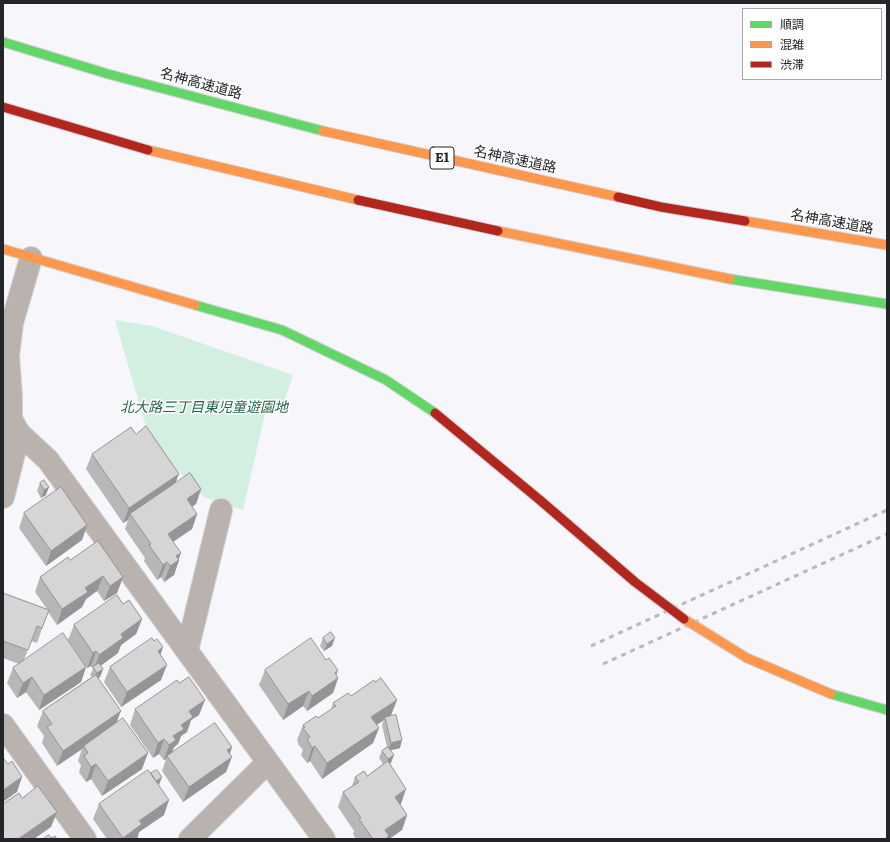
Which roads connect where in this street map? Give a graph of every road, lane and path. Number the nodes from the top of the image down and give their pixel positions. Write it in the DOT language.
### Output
graph roads {
  1 [pos="3,42"];
  2 [pos="3,107"];
  3 [pos="887,245"];
  4 [pos="3,249"];
  5 [pos="31,258"];
  6 [pos="887,304"];
  7 [pos="11,437"];
  8 [pos="3,497"];
  9 [pos="220,510"];
  10 [pos="187,651"];
  11 [pos="887,710"];
  12 [pos="3,725"];
  13 [pos="268,762"];
  14 [pos="84,839"];
  15 [pos="190,839"];
  16 [pos="324,839"];
  1 -- 3 [label="main road, 名神高速道路 / E1"];
  2 -- 6 [label="main road"];
  4 -- 5 [label="main road"];
  5 -- 7 [label="street"];
  5 -- 11 [label="main road, bridge"];
  7 -- 8 [label="street"];
  7 -- 10 [label="street"];
  9 -- 10 [label="street"];
  10 -- 13 [label="street"];
  12 -- 14 [label="street"];
  13 -- 15 [label="street"];
  13 -- 16 [label="street"];
}
